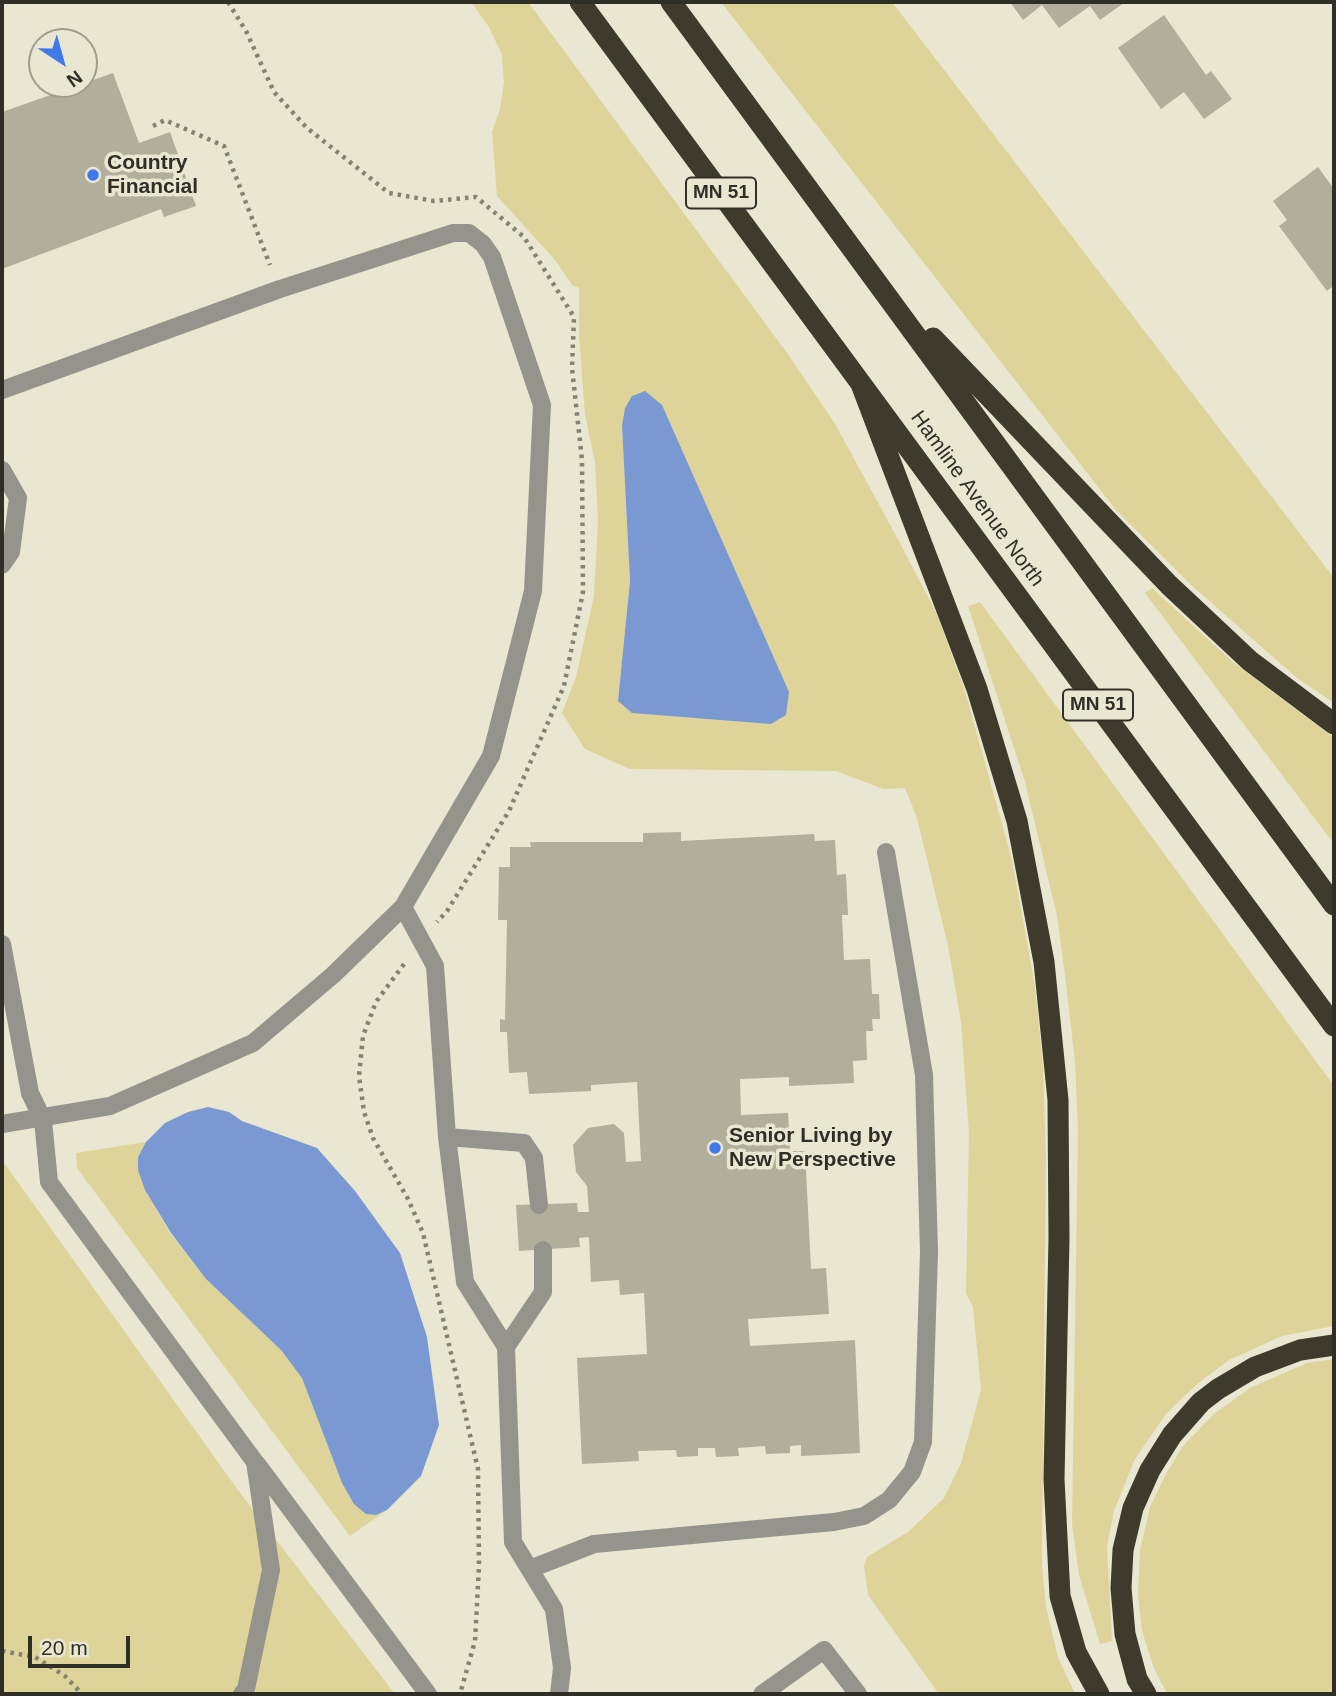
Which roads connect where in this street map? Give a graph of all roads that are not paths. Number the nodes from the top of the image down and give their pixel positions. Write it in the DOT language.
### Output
graph roads {
  1 [pos="580,2"];
  2 [pos="671,2"];
  3 [pos="873,273"];
  4 [pos="861,384"];
  5 [pos="2,390"];
  6 [pos="2,470"];
  7 [pos="2,565"];
  8 [pos="1334,724"];
  9 [pos="886,852"];
  10 [pos="1334,905"];
  11 [pos="403,907"];
  12 [pos="2,944"];
  13 [pos="1334,1026"];
  14 [pos="43,1119"];
  15 [pos="2,1124"];
  16 [pos="447,1137"];
  17 [pos="539,1205"];
  18 [pos="543,1250"];
  19 [pos="1334,1345"];
  20 [pos="506,1347"];
  21 [pos="255,1462"];
  22 [pos="530,1569"];
  23 [pos="242,1694"];
  24 [pos="428,1694"];
  25 [pos="559,1694"];
  26 [pos="762,1694"];
  27 [pos="858,1694"];
  28 [pos="1099,1694"];
  29 [pos="1146,1694"];
  1 -- 4 [label="highway, Hamline Avenue North / MN 51"];
  2 -- 3 [label="highway"];
  3 -- 8 [label="highway"];
  3 -- 10 [label="highway"];
  4 -- 13 [label="highway, Hamline Avenue North / MN 51"];
  4 -- 28 [label="highway"];
  5 -- 11 [label="lane"];
  6 -- 7 [label="lane"];
  9 -- 22 [label="lane"];
  11 -- 14 [label="lane"];
  11 -- 16 [label="lane"];
  12 -- 14 [label="lane"];
  14 -- 15 [label="lane"];
  14 -- 21 [label="lane"];
  16 -- 17 [label="lane"];
  16 -- 20 [label="lane"];
  18 -- 20 [label="lane"];
  19 -- 29 [label="highway"];
  20 -- 22 [label="lane"];
  21 -- 23 [label="lane"];
  21 -- 24 [label="lane"];
  22 -- 25 [label="lane"];
  26 -- 27 [label="lane"];
}
